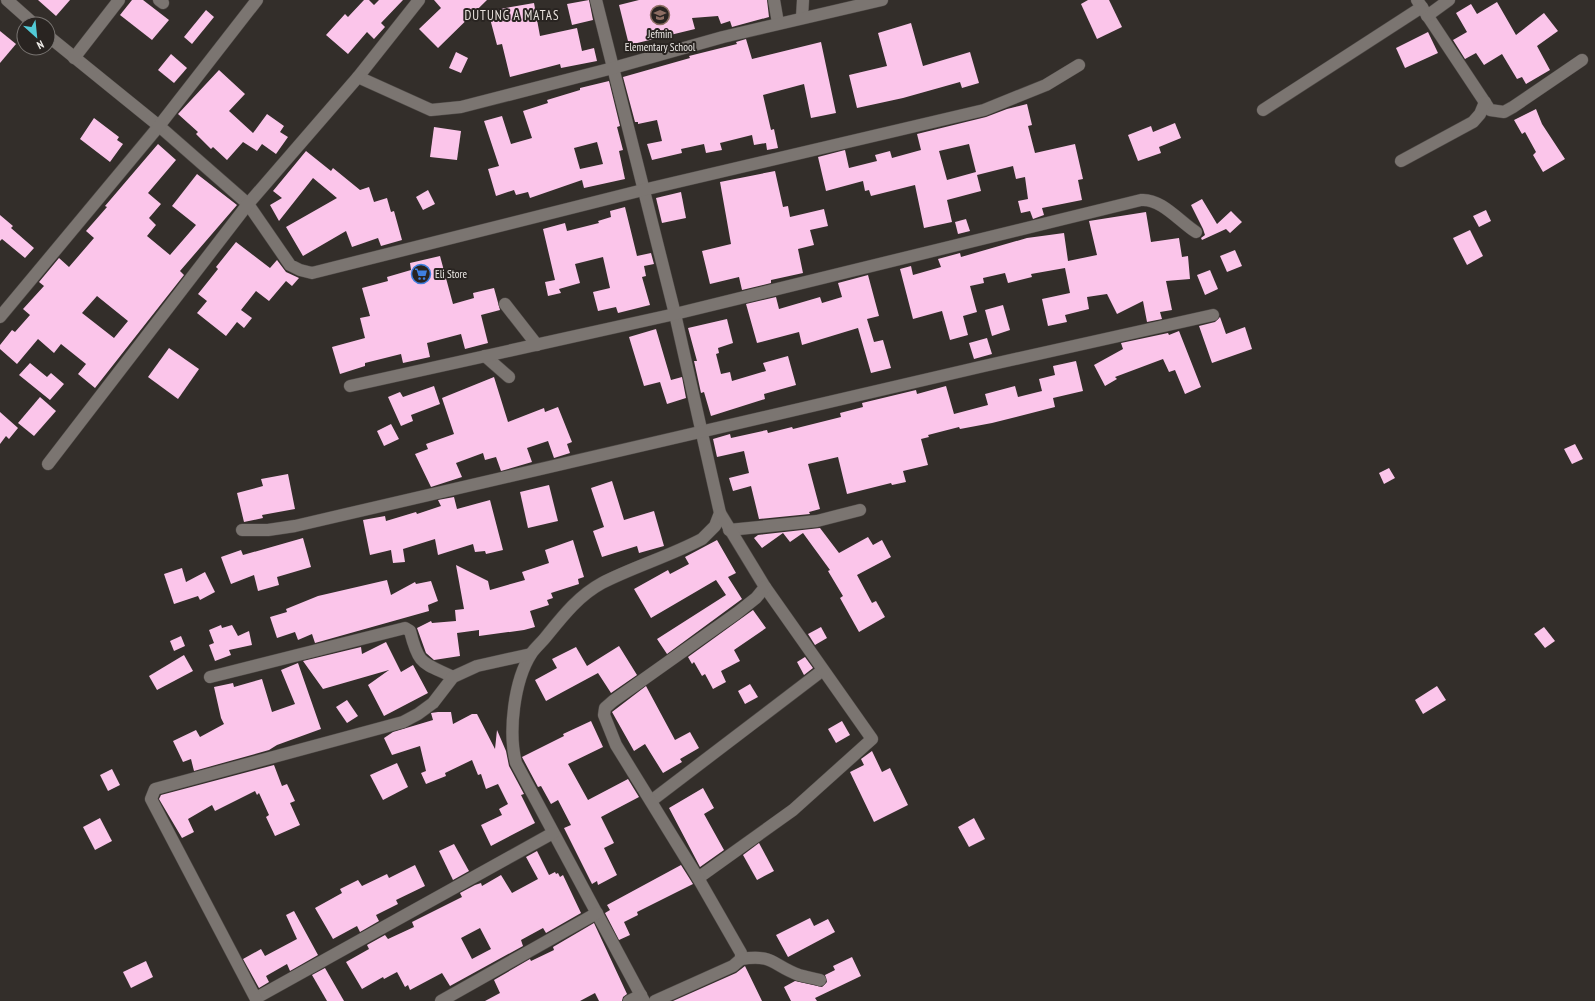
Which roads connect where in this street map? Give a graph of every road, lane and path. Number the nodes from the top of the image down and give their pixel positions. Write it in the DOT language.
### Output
graph roads {
  1 [pos="7,0"];
  2 [pos="119,0"];
  3 [pos="257,0"];
  4 [pos="419,0"];
  5 [pos="596,0"];
  6 [pos="774,0"];
  7 [pos="803,0"];
  8 [pos="882,0"];
  9 [pos="1449,0"];
  10 [pos="1422,8"];
  11 [pos="25,16"];
  12 [pos="802,17"];
  13 [pos="778,23"];
  14 [pos="56,43"];
  15 [pos="74,58"];
  16 [pos="1582,60"];
  17 [pos="1079,65"];
  18 [pos="613,68"];
  19 [pos="358,77"];
  20 [pos="1484,102"];
  21 [pos="1263,110"];
  22 [pos="159,126"];
  23 [pos="1400,161"];
  24 [pos="644,190"];
  25 [pos="248,204"];
  26 [pos="1196,232"];
  27 [pos="505,304"];
  28 [pos="675,314"];
  29 [pos="1213,315"];
  30 [pos="0,318"];
  31 [pos="537,345"];
  32 [pos="485,356"];
  33 [pos="509,377"];
  34 [pos="350,386"];
  35 [pos="702,432"];
  36 [pos="48,464"];
  37 [pos="860,510"];
  38 [pos="720,513"];
  39 [pos="242,530"];
  40 [pos="729,530"];
  41 [pos="765,587"];
  42 [pos="531,654"];
  43 [pos="823,670"];
  44 [pos="210,677"];
  45 [pos="453,677"];
  46 [pos="651,801"];
  47 [pos="553,833"];
  48 [pos="698,878"];
  49 [pos="598,913"];
  50 [pos="741,959"];
  51 [pos="820,980"];
  52 [pos="642,998"];
  53 [pos="256,1000"];
  54 [pos="441,1001"];
  55 [pos="629,1001"];
  56 [pos="655,1001"];
  1 -- 11 [label="street"];
  2 -- 15 [label="street"];
  3 -- 22 [label="street"];
  4 -- 19 [label="street"];
  5 -- 18 [label="street"];
  6 -- 13 [label="street"];
  7 -- 12 [label="street"];
  8 -- 12 [label="street"];
  9 -- 10 [label="street"];
  10 -- 20 [label="street"];
  10 -- 21 [label="street"];
  12 -- 13 [label="street"];
  13 -- 18 [label="street"];
  14 -- 15 [label="street"];
  15 -- 22 [label="street"];
  16 -- 20 [label="street"];
  17 -- 24 [label="street"];
  18 -- 19 [label="street"];
  18 -- 24 [label="street"];
  19 -- 25 [label="street"];
  20 -- 23 [label="street"];
  22 -- 25 [label="street"];
  22 -- 30 [label="street"];
  24 -- 25 [label="street"];
  24 -- 28 [label="street"];
  25 -- 36 [label="street"];
  26 -- 28 [label="street"];
  27 -- 31 [label="street"];
  28 -- 31 [label="street"];
  28 -- 35 [label="street"];
  29 -- 35 [label="street"];
  31 -- 32 [label="street"];
  32 -- 33 [label="street"];
  32 -- 34 [label="street"];
  35 -- 38 [label="street"];
  35 -- 39 [label="street"];
  37 -- 40 [label="street"];
  38 -- 40 [label="street"];
  38 -- 42 [label="street"];
  40 -- 41 [label="street"];
  41 -- 43 [label="street"];
  41 -- 46 [label="street"];
  42 -- 45 [label="street"];
  42 -- 47 [label="street"];
  43 -- 46 [label="street"];
  43 -- 48 [label="street"];
  44 -- 45 [label="street"];
  45 -- 53 [label="street"];
  46 -- 48 [label="street"];
  47 -- 49 [label="street"];
  47 -- 53 [label="street"];
  48 -- 50 [label="street"];
  49 -- 52 [label="street"];
  49 -- 54 [label="street"];
  50 -- 51 [label="street"];
  50 -- 56 [label="street"];
  52 -- 55 [label="street"];
}
